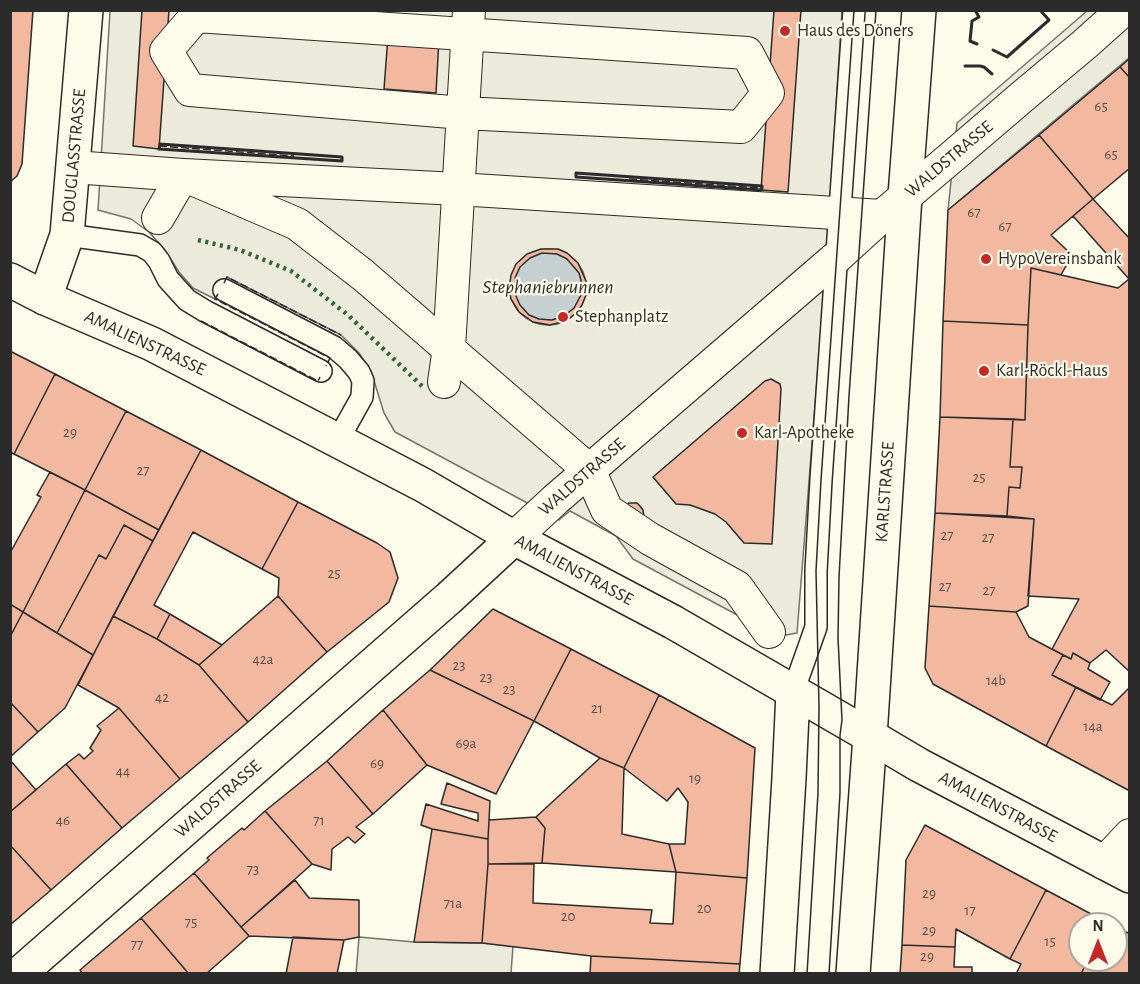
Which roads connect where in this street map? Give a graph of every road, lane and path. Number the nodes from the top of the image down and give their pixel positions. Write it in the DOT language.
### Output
graph roads {
  1 [pos="86,10"];
  2 [pos="854,10"];
  3 [pos="920,10"];
  4 [pos="1123,10"];
  5 [pos="469,22"];
  6 [pos="463,113"];
  7 [pos="73,167"];
  8 [pos="183,175"];
  9 [pos="458,189"];
  10 [pos="893,206"];
  11 [pos="841,214"];
  12 [pos="158,218"];
  13 [pos="67,235"];
  14 [pos="838,256"];
  15 [pos="10,280"];
  16 [pos="224,290"];
  17 [pos="45,298"];
  18 [pos="449,348"];
  19 [pos="321,371"];
  20 [pos="444,382"];
  21 [pos="338,440"];
  22 [pos="589,470"];
  23 [pos="514,538"];
  24 [pos="769,632"];
  25 [pos="793,692"];
  26 [pos="870,736"];
  27 [pos="1130,835"];
  28 [pos="1117,869"];
  29 [pos="19,974"];
  30 [pos="777,974"];
  31 [pos="854,974"];
  1 -- 7 [label="street, DOUGLASSTRASSE"];
  2 -- 11 [label="lane"];
  3 -- 10 [label="street, KARLSTRASSE"];
  4 -- 10 [label="street, WALDSTRASSE"];
  5 -- 6 [label="street"];
  5 -- 6 [label="street"];
  5 -- 6 [label="street"];
  6 -- 9 [label="street"];
  7 -- 8 [label="street"];
  7 -- 13 [label="street, DOUGLASSTRASSE"];
  8 -- 9 [label="street"];
  8 -- 12 [label="street"];
  8 -- 18 [label="street"];
  9 -- 11 [label="street"];
  9 -- 18 [label="street"];
  10 -- 11 [label="street"];
  10 -- 14 [label="street, WALDSTRASSE"];
  10 -- 26 [label="street, KARLSTRASSE"];
  11 -- 14 [label="lane"];
  13 -- 17 [label="street, DOUGLASSTRASSE"];
  13 -- 19 [label="lane"];
  14 -- 22 [label="street, WALDSTRASSE"];
  14 -- 25 [label="lane"];
  15 -- 17 [label="street, AMALIENSTRASSE"];
  16 -- 21 [label="lane"];
  17 -- 21 [label="street, AMALIENSTRASSE"];
  18 -- 20 [label="street"];
  18 -- 22 [label="street"];
  21 -- 23 [label="street, AMALIENSTRASSE"];
  22 -- 23 [label="street, WALDSTRASSE"];
  22 -- 24 [label="street"];
  23 -- 25 [label="street, AMALIENSTRASSE"];
  23 -- 29 [label="street, WALDSTRASSE"];
  25 -- 26 [label="street, AMALIENSTRASSE"];
  25 -- 30 [label="street"];
  26 -- 28 [label="street, AMALIENSTRASSE"];
  26 -- 31 [label="street, KARLSTRASSE"];
  27 -- 28 [label="street"];
}
